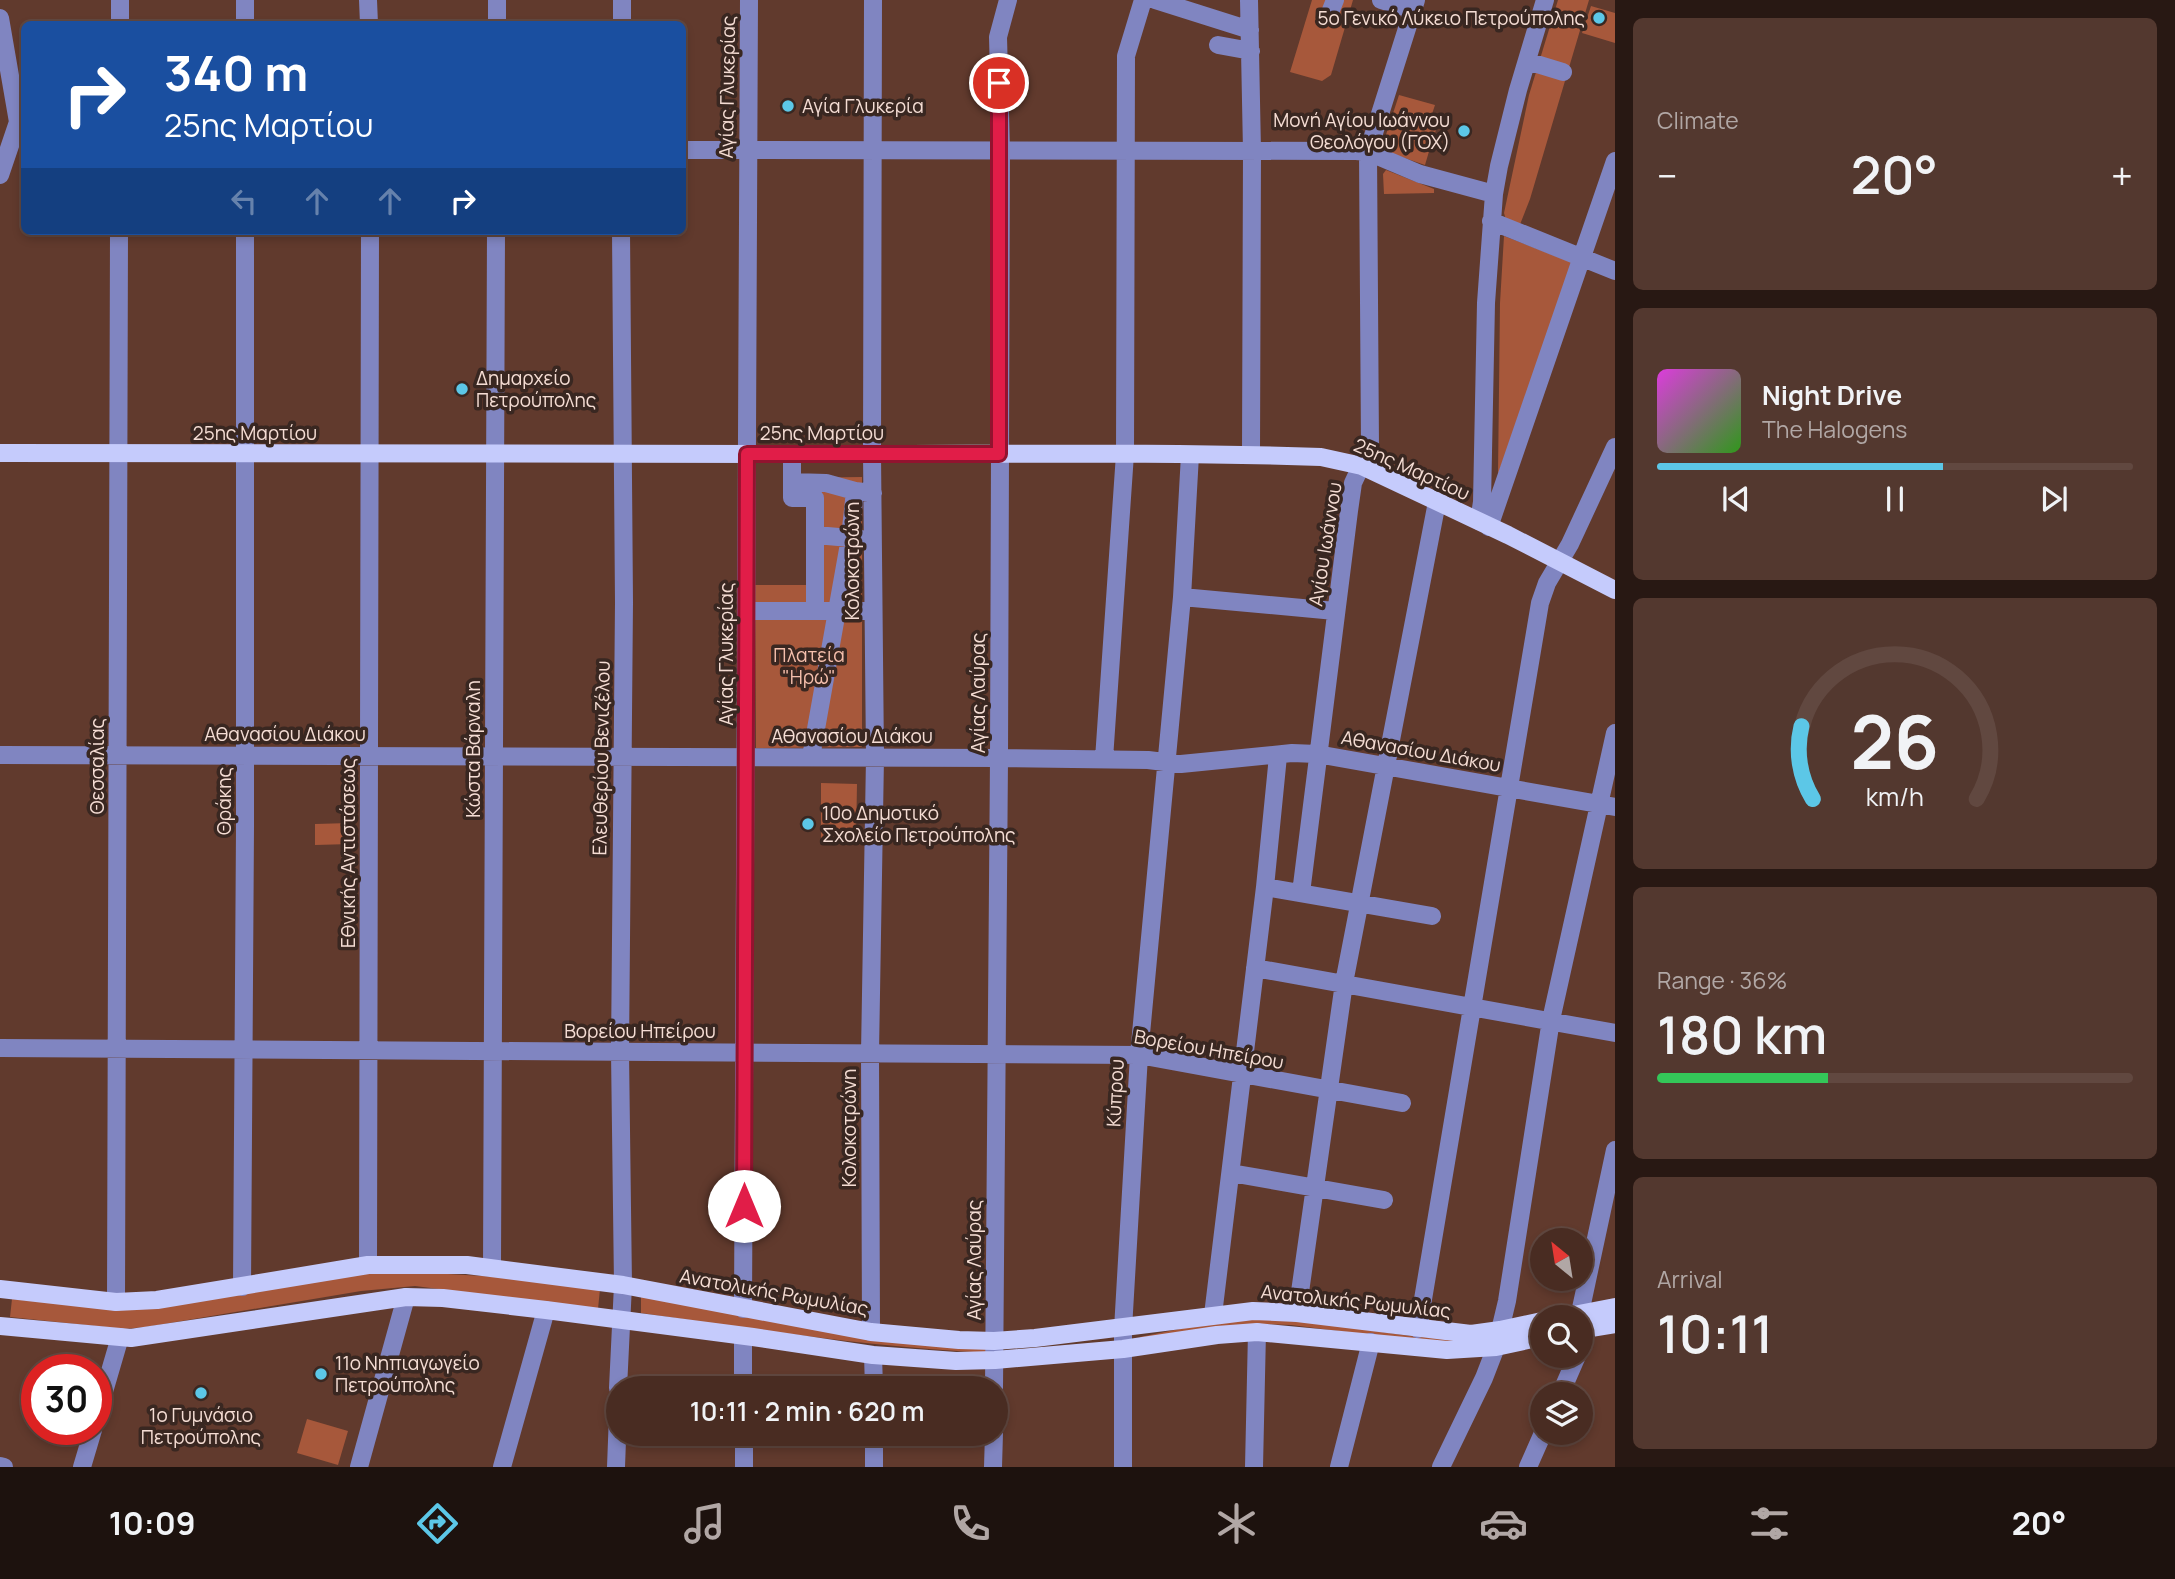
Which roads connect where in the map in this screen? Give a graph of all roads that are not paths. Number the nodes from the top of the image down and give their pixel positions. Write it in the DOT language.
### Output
graph roads {
  1 [pos="120,0"];
  2 [pos="245,0"];
  3 [pos="368,0"];
  4 [pos="497,0"];
  5 [pos="622,0"];
  6 [pos="749,0"];
  7 [pos="873,0"];
  8 [pos="1008,0"];
  9 [pos="1143,0"];
  10 [pos="1155,0"];
  11 [pos="1249,0"];
  12 [pos="1381,0"];
  13 [pos="1545,0"];
  14 [pos="1415,5"];
  15 [pos="0,18"];
  16 [pos="120,21"];
  17 [pos="245,21"];
  18 [pos="369,21"];
  19 [pos="497,21"];
  20 [pos="622,21"];
  21 [pos="1250,30"];
  22 [pos="1218,45"];
  23 [pos="1251,51"];
  24 [pos="1527,61"];
  25 [pos="1563,72"];
  26 [pos="12,145"];
  27 [pos="874,149"];
  28 [pos="686,150"];
  29 [pos="747,150"];
  30 [pos="1001,150"];
  31 [pos="1126,151"];
  32 [pos="1252,151"];
  33 [pos="1368,152"];
  34 [pos="1615,161"];
  35 [pos="0,175"];
  36 [pos="1494,194"];
  37 [pos="1491,221"];
  38 [pos="119,235"];
  39 [pos="245,235"];
  40 [pos="370,235"];
  41 [pos="496,235"];
  42 [pos="621,235"];
  43 [pos="1582,258"];
  44 [pos="1615,271"];
  45 [pos="1615,447"];
  46 [pos="0,453"];
  47 [pos="369,453"];
  48 [pos="496,453"];
  49 [pos="623,453"];
  50 [pos="120,454"];
  51 [pos="747,454"];
  52 [pos="792,454"];
  53 [pos="872,454"];
  54 [pos="999,454"];
  55 [pos="1125,454"];
  56 [pos="246,455"];
  57 [pos="1190,455"];
  58 [pos="1251,455"];
  59 [pos="1362,466"];
  60 [pos="792,482"];
  61 [pos="864,492"];
  62 [pos="1437,502"];
  63 [pos="1484,524"];
  64 [pos="816,535"];
  65 [pos="849,540"];
  66 [pos="872,540"];
  67 [pos="1559,562"];
  68 [pos="857,567"];
  69 [pos="1615,590"];
  70 [pos="1182,597"];
  71 [pos="838,605"];
  72 [pos="815,610"];
  73 [pos="748,611"];
  74 [pos="873,611"];
  75 [pos="1335,611"];
  76 [pos="1615,733"];
  77 [pos="1318,754"];
  78 [pos="0,755"];
  79 [pos="118,755"];
  80 [pos="245,755"];
  81 [pos="369,756"];
  82 [pos="494,756"];
  83 [pos="1278,756"];
  84 [pos="621,757"];
  85 [pos="747,757"];
  86 [pos="811,757"];
  87 [pos="874,757"];
  88 [pos="999,758"];
  89 [pos="1104,759"];
  90 [pos="1165,762"];
  91 [pos="1386,766"];
  92 [pos="1509,787"];
  93 [pos="1606,805"];
  94 [pos="1265,887"];
  95 [pos="1301,893"];
  96 [pos="1360,904"];
  97 [pos="1432,916"];
  98 [pos="1255,968"];
  99 [pos="1343,983"];
  100 [pos="1472,1006"];
  101 [pos="1551,1020"];
  102 [pos="1615,1033"];
  103 [pos="0,1048"];
  104 [pos="116,1049"];
  105 [pos="243,1049"];
  106 [pos="369,1050"];
  107 [pos="494,1051"];
  108 [pos="620,1052"];
  109 [pos="745,1052"];
  110 [pos="870,1053"];
  111 [pos="996,1054"];
  112 [pos="1139,1055"];
  113 [pos="1242,1075"];
  114 [pos="1329,1092"];
  115 [pos="1402,1103"];
  116 [pos="1615,1150"];
  117 [pos="1231,1173"];
  118 [pos="1316,1188"];
  119 [pos="1384,1200"];
  120 [pos="368,1265"];
  121 [pos="492,1267"];
  122 [pos="623,1285"];
  123 [pos="242,1287"];
  124 [pos="0,1289"];
  125 [pos="406,1297"];
  126 [pos="116,1302"];
  127 [pos="1586,1305"];
  128 [pos="1615,1307"];
  129 [pos="743,1308"];
  130 [pos="546,1310"];
  131 [pos="1297,1313"];
  132 [pos="1213,1315"];
  133 [pos="1593,1319"];
  134 [pos="620,1321"];
  135 [pos="1593,1324"];
  136 [pos="1615,1324"];
  137 [pos="0,1326"];
  138 [pos="1530,1326"];
  139 [pos="1123,1329"];
  140 [pos="1418,1329"];
  141 [pos="871,1332"];
  142 [pos="1257,1332"];
  143 [pos="743,1336"];
  144 [pos="120,1338"];
  145 [pos="1530,1338"];
  146 [pos="1498,1339"];
  147 [pos="994,1341"];
  148 [pos="1371,1342"];
  149 [pos="1123,1349"];
  150 [pos="873,1355"];
  151 [pos="995,1360"];
  152 [pos="112,1365"];
  153 [pos="618,1376"];
  154 [pos="743,1376"];
  155 [pos="874,1376"];
  156 [pos="994,1376"];
  157 [pos="89,1445"];
  158 [pos="1538,1445"];
  159 [pos="617,1446"];
  160 [pos="744,1446"];
  161 [pos="874,1446"];
  162 [pos="994,1446"];
  163 [pos="82,1467"];
  164 [pos="359,1467"];
  165 [pos="502,1467"];
  166 [pos="616,1467"];
  167 [pos="744,1467"];
  168 [pos="874,1467"];
  169 [pos="993,1467"];
  170 [pos="1123,1467"];
  171 [pos="1254,1467"];
  172 [pos="1339,1467"];
  173 [pos="1441,1467"];
  174 [pos="1528,1467"];
  1 -- 16 [label="street"];
  2 -- 17 [label="street"];
  3 -- 18 [label="street"];
  4 -- 19 [label="street"];
  5 -- 20 [label="street"];
  6 -- 29 [label="street, Αγίας Γλυκερίας"];
  7 -- 27 [label="street, Κολοκοτρώνη"];
  8 -- 30 [label="street, Αγίας Λαύρας"];
  9 -- 31 [label="street"];
  10 -- 21 [label="street"];
  11 -- 21 [label="street"];
  12 -- 14 [label="street"];
  13 -- 24 [label="street"];
  14 -- 33 [label="street, Αγίου Ιωάννου"];
  15 -- 26 [label="street"];
  21 -- 23 [label="street"];
  22 -- 23 [label="street"];
  23 -- 32 [label="street"];
  24 -- 25 [label="street"];
  24 -- 36 [label="street"];
  26 -- 35 [label="street"];
  27 -- 29 [label="street"];
  27 -- 30 [label="street"];
  27 -- 53 [label="street, Κολοκοτρώνη"];
  28 -- 29 [label="street"];
  29 -- 51 [label="street, Αγίας Γλυκερίας"];
  30 -- 31 [label="street"];
  30 -- 54 [label="street, Αγίας Λαύρας"];
  31 -- 32 [label="street"];
  31 -- 55 [label="street"];
  32 -- 33 [label="street"];
  32 -- 58 [label="street"];
  33 -- 36 [label="street"];
  33 -- 59 [label="street, Αγίου Ιωάννου"];
  34 -- 43 [label="street"];
  36 -- 37 [label="street"];
  37 -- 43 [label="street"];
  37 -- 63 [label="street"];
  38 -- 50 [label="street, Θεσσαλίας"];
  39 -- 56 [label="street, Θράκης"];
  40 -- 47 [label="street, Εθνικής Αντιστάσεως"];
  41 -- 48 [label="street, Κώστα Βάρναλη"];
  42 -- 49 [label="street, Ελευθερίου Βενιζέλου"];
  43 -- 44 [label="street"];
  43 -- 63 [label="street"];
  45 -- 67 [label="street"];
  46 -- 50 [label="main road, 25ης Μαρτίου"];
  47 -- 48 [label="main road, 25ης Μαρτίου"];
  47 -- 56 [label="main road, 25ης Μαρτίου"];
  47 -- 81 [label="street, Εθνικής Αντιστάσεως"];
  48 -- 49 [label="main road, 25ης Μαρτίου"];
  48 -- 82 [label="street, Κώστα Βάρναλη"];
  49 -- 51 [label="main road, 25ης Μαρτίου"];
  49 -- 84 [label="street, Ελευθερίου Βενιζέλου"];
  50 -- 56 [label="main road, 25ης Μαρτίου"];
  50 -- 79 [label="street, Θεσσαλίας"];
  51 -- 52 [label="main road, 25ης Μαρτίου"];
  51 -- 73 [label="street, Αγίας Γλυκερίας"];
  52 -- 53 [label="main road, 25ης Μαρτίου"];
  52 -- 60 [label="street"];
  53 -- 54 [label="main road, 25ης Μαρτίου"];
  53 -- 61 [label="street, Κολοκοτρώνη"];
  54 -- 55 [label="main road, 25ης Μαρτίου"];
  54 -- 88 [label="street, Αγίας Λαύρας"];
  55 -- 57 [label="main road, 25ης Μαρτίου"];
  55 -- 89 [label="street"];
  56 -- 80 [label="street, Θράκης"];
  57 -- 58 [label="main road, 25ης Μαρτίου"];
  57 -- 70 [label="street, Κύπρου"];
  58 -- 59 [label="main road, 25ης Μαρτίου"];
  59 -- 62 [label="main road, 25ης Μαρτίου"];
  59 -- 75 [label="street, Αγίου Ιωάννου"];
  60 -- 61 [label="street"];
  60 -- 64 [label="street"];
  61 -- 65 [label="street"];
  61 -- 66 [label="street, Κολοκοτρώνη"];
  62 -- 63 [label="main road, 25ης Μαρτίου"];
  62 -- 91 [label="street"];
  63 -- 67 [label="main road, 25ης Μαρτίου"];
  64 -- 65 [label="street"];
  64 -- 72 [label="street"];
  65 -- 66 [label="street"];
  65 -- 68 [label="street"];
  66 -- 68 [label="street, Κολοκοτρώνη"];
  67 -- 69 [label="main road, 25ης Μαρτίου"];
  67 -- 92 [label="street"];
  68 -- 71 [label="street"];
  68 -- 74 [label="street, Κολοκοτρώνη"];
  70 -- 75 [label="street"];
  70 -- 90 [label="street, Κύπρου"];
  71 -- 72 [label="street"];
  71 -- 74 [label="street"];
  71 -- 86 [label="street"];
  72 -- 73 [label="street"];
  73 -- 85 [label="street, Αγίας Γλυκερίας"];
  74 -- 87 [label="street, Κολοκοτρώνη"];
  75 -- 77 [label="street, Αγίου Ιωάννου"];
  76 -- 93 [label="street"];
  77 -- 83 [label="street, Αθανασίου Διάκου"];
  77 -- 91 [label="street, Αθανασίου Διάκου"];
  77 -- 95 [label="street, Αγίου Ιωάννου"];
  78 -- 79 [label="street, Αθανασίου Διάκου"];
  79 -- 80 [label="street, Αθανασίου Διάκου"];
  79 -- 104 [label="street, Θεσσαλίας"];
  80 -- 81 [label="street, Αθανασίου Διάκου"];
  80 -- 105 [label="street, Θράκης"];
  81 -- 82 [label="street, Αθανασίου Διάκου"];
  81 -- 106 [label="street, Εθνικής Αντιστάσεως"];
  82 -- 84 [label="street, Αθανασίου Διάκου"];
  82 -- 107 [label="street, Κώστα Βάρναλη"];
  83 -- 90 [label="street, Αθανασίου Διάκου"];
  83 -- 94 [label="street"];
  84 -- 85 [label="street, Αθανασίου Διάκου"];
  84 -- 108 [label="street, Ελευθερίου Βενιζέλου"];
  85 -- 86 [label="street, Αθανασίου Διάκου"];
  85 -- 109 [label="street, Αγίας Γλυκερίας"];
  86 -- 87 [label="street, Αθανασίου Διάκου"];
  87 -- 88 [label="street, Αθανασίου Διάκου"];
  87 -- 110 [label="street, Κολοκοτρώνη"];
  88 -- 89 [label="street, Αθανασίου Διάκου"];
  88 -- 111 [label="street, Αγίας Λαύρας"];
  89 -- 90 [label="street, Αθανασίου Διάκου"];
  90 -- 112 [label="street, Κύπρου"];
  91 -- 92 [label="street, Αθανασίου Διάκου"];
  91 -- 96 [label="street"];
  92 -- 93 [label="street, Αθανασίου Διάκου"];
  92 -- 100 [label="street"];
  93 -- 101 [label="street"];
  94 -- 95 [label="street"];
  94 -- 98 [label="street"];
  95 -- 96 [label="street"];
  96 -- 97 [label="street"];
  96 -- 99 [label="street"];
  98 -- 99 [label="street"];
  98 -- 113 [label="street"];
  99 -- 100 [label="street"];
  99 -- 114 [label="street"];
  100 -- 101 [label="street"];
  100 -- 140 [label="street"];
  101 -- 102 [label="street"];
  101 -- 146 [label="street"];
  103 -- 104 [label="street, Βορείου Ηπείρου"];
  104 -- 105 [label="street, Βορείου Ηπείρου"];
  104 -- 126 [label="street, Θεσσαλίας"];
  105 -- 106 [label="street, Βορείου Ηπείρου"];
  105 -- 123 [label="street, Θράκης"];
  106 -- 107 [label="street, Βορείου Ηπείρου"];
  106 -- 120 [label="street, Εθνικής Αντιστάσεως"];
  107 -- 108 [label="street, Βορείου Ηπείρου"];
  107 -- 121 [label="street, Κώστα Βάρναλη"];
  108 -- 109 [label="street, Βορείου Ηπείρου"];
  108 -- 122 [label="street, Ελευθερίου Βενιζέλου"];
  109 -- 110 [label="street, Βορείου Ηπείρου"];
  109 -- 129 [label="street, Αγίας Γλυκερίας"];
  110 -- 111 [label="street, Βορείου Ηπείρου"];
  110 -- 141 [label="street, Κολοκοτρώνη"];
  111 -- 112 [label="street, Βορείου Ηπείρου"];
  111 -- 147 [label="street, Αγίας Λαύρας"];
  112 -- 113 [label="street, Βορείου Ηπείρου"];
  112 -- 139 [label="street, Κύπρου"];
  113 -- 114 [label="street, Βορείου Ηπείρου"];
  113 -- 117 [label="street"];
  114 -- 115 [label="street, Βορείου Ηπείρου"];
  114 -- 118 [label="street"];
  116 -- 127 [label="street"];
  117 -- 118 [label="street"];
  117 -- 132 [label="street"];
  118 -- 119 [label="street"];
  118 -- 131 [label="street"];
  120 -- 121 [label="main road, Ανατολικής Ρωμυλίας"];
  120 -- 123 [label="main road, Ανατολικής Ρωμυλίας"];
  121 -- 122 [label="main road, Ανατολικής Ρωμυλίας"];
  122 -- 129 [label="main road, Ανατολικής Ρωμυλίας"];
  122 -- 134 [label="street, Ελευθερίου Βενιζέλου"];
  123 -- 126 [label="main road, Ανατολικής Ρωμυλίας"];
  124 -- 126 [label="main road, Ανατολικής Ρωμυλίας"];
  125 -- 130 [label="main road, Ανατολικής Ρωμυλίας"];
  125 -- 144 [label="main road, Ανατολικής Ρωμυλίας"];
  125 -- 164 [label="street"];
  128 -- 133 [label="main road"];
  129 -- 141 [label="main road, Ανατολικής Ρωμυλίας"];
  130 -- 134 [label="main road, Ανατολικής Ρωμυλίας"];
  130 -- 165 [label="street"];
  131 -- 132 [label="main road, Ανατολικής Ρωμυλίας"];
  131 -- 140 [label="main road, Ανατολικής Ρωμυλίας"];
  132 -- 139 [label="main road, Ανατολικής Ρωμυλίας"];
  134 -- 143 [label="main road, Ανατολικής Ρωμυλίας"];
  134 -- 153 [label="street"];
  135 -- 136 [label="main road"];
  137 -- 144 [label="main road, Ανατολικής Ρωμυλίας"];
  138 -- 146 [label="main road, Ανατολικής Ρωμυλίας"];
  139 -- 147 [label="main road, Ανατολικής Ρωμυλίας"];
  139 -- 149 [label="street, Κύπρου"];
  140 -- 146 [label="main road, Ανατολικής Ρωμυλίας"];
  141 -- 147 [label="main road, Ανατολικής Ρωμυλίας"];
  142 -- 148 [label="main road, Ανατολικής Ρωμυλίας"];
  142 -- 149 [label="main road, Ανατολικής Ρωμυλίας"];
  142 -- 171 [label="street"];
  143 -- 150 [label="main road, Ανατολικής Ρωμυλίας"];
  143 -- 154 [label="street"];
  144 -- 152 [label="street"];
  145 -- 146 [label="main road, Ανατολικής Ρωμυλίας"];
  146 -- 148 [label="main road, Ανατολικής Ρωμυλίας"];
  146 -- 173 [label="street"];
  147 -- 151 [label="street, Αγίας Λαύρας"];
  148 -- 172 [label="street"];
  149 -- 151 [label="main road, Ανατολικής Ρωμυλίας"];
  149 -- 170 [label="street, Κύπρου"];
  150 -- 151 [label="main road, Ανατολικής Ρωμυλίας"];
  150 -- 155 [label="street"];
  151 -- 156 [label="street, Αγίας Λαύρας"];
  157 -- 163 [label="street"];
  158 -- 174 [label="street"];
  159 -- 166 [label="street"];
  160 -- 167 [label="street"];
  161 -- 168 [label="street"];
  162 -- 169 [label="street"];
}
